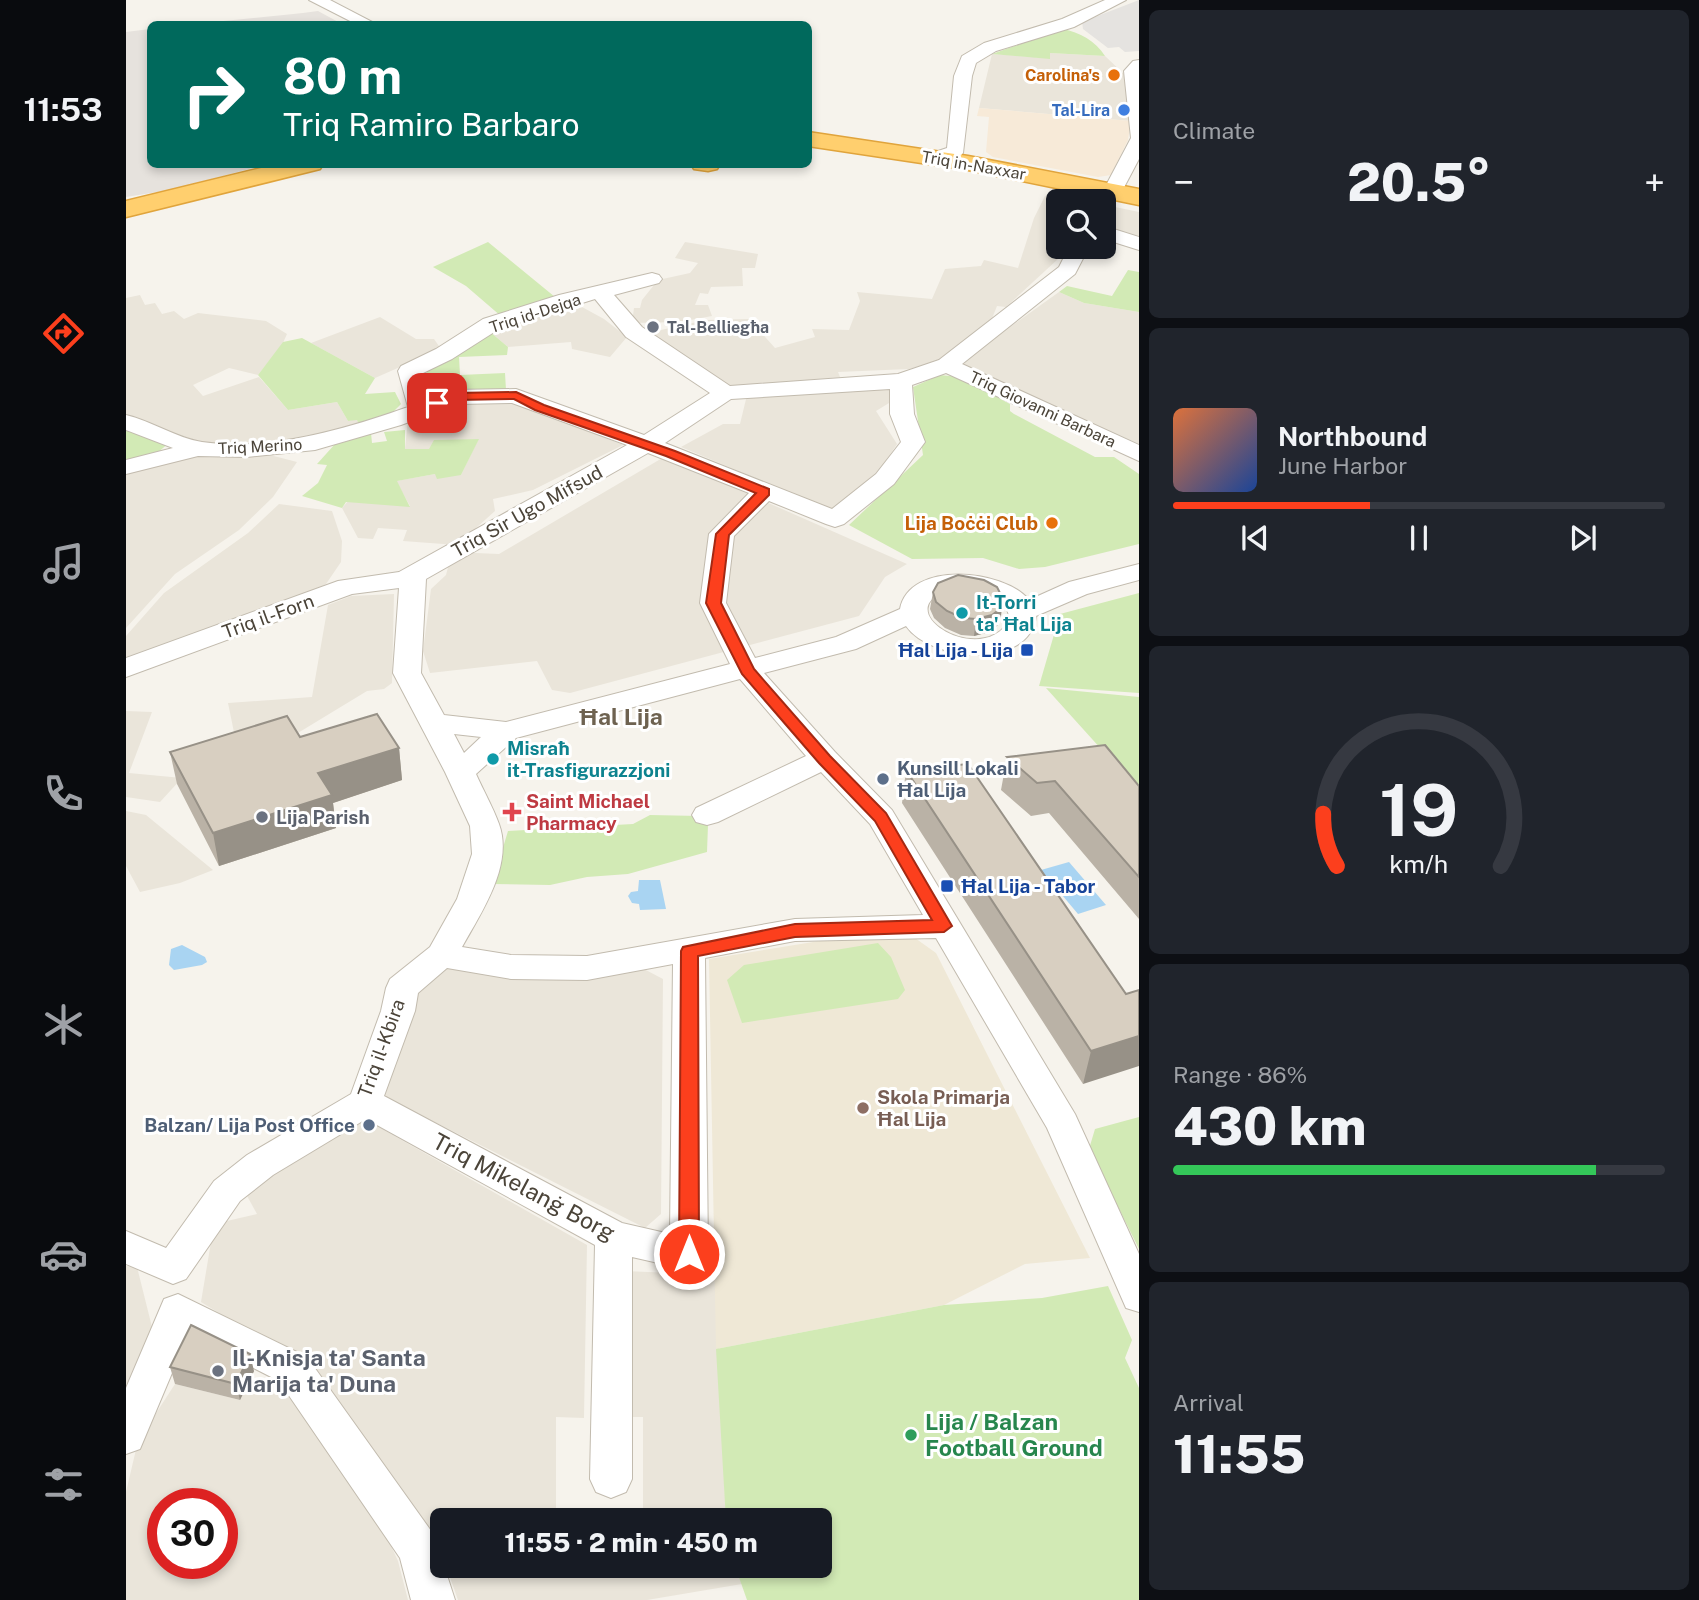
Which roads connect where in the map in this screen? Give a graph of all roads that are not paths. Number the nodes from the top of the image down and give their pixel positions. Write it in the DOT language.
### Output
graph roads {
  1 [pos="317,0"];
  2 [pos="1118,0"];
  3 [pos="362,21"];
  4 [pos="1139,65"];
  5 [pos="1139,104"];
  6 [pos="1139,138"];
  7 [pos="812,150"];
  8 [pos="812,150"];
  9 [pos="956,156"];
  10 [pos="255,168"];
  11 [pos="295,168"];
  12 [pos="1080,189"];
  13 [pos="1092,189"];
  14 [pos="1111,189"];
  15 [pos="1139,189"];
  16 [pos="1116,192"];
  17 [pos="1116,194"];
  18 [pos="1116,196"];
  19 [pos="1139,197"];
  20 [pos="126,200"];
  21 [pos="1139,204"];
  22 [pos="126,209"];
  23 [pos="1116,236"];
  24 [pos="1139,244"];
  25 [pos="1073,259"];
  26 [pos="652,279"];
  27 [pos="601,293"];
  28 [pos="947,365"];
  29 [pos="901,381"];
  30 [pos="725,393"];
  31 [pos="419,409"];
  32 [pos="126,422"];
  33 [pos="1139,427"];
  34 [pos="645,445"];
  35 [pos="198,449"];
  36 [pos="1129,449"];
  37 [pos="126,467"];
  38 [pos="764,492"];
  39 [pos="1139,572"];
  40 [pos="413,575"];
  41 [pos="1078,587"];
  42 [pos="1003,592"];
  43 [pos="1022,612"];
  44 [pos="913,613"];
  45 [pos="934,637"];
  46 [pos="846,643"];
  47 [pos="126,668"];
  48 [pos="747,670"];
  49 [pos="433,723"];
  50 [pos="506,731"];
  51 [pos="825,759"];
  52 [pos="460,772"];
  53 [pos="707,815"];
  54 [pos="944,926"];
  55 [pos="689,951"];
  56 [pos="441,955"];
  57 [pos="365,1102"];
  58 [pos="614,1237"];
  59 [pos="126,1247"];
  60 [pos="173,1268"];
  61 [pos="1139,1296"];
  62 [pos="178,1311"];
  63 [pos="126,1436"];
  64 [pos="611,1479"];
  65 [pos="433,1600"];
  1 -- 3 [label="street"];
  2 -- 9 [label="street"];
  4 -- 5 [label="street"];
  5 -- 6 [label="street"];
  6 -- 14 [label="street"];
  7 -- 9 [label="highway, Triq in-Naxxar"];
  8 -- 12 [label="highway, Triq in-Naxxar"];
  9 -- 13 [label="highway, Triq in-Naxxar"];
  10 -- 20 [label="highway"];
  11 -- 22 [label="highway"];
  15 -- 16 [label="street, Triq in-Naxxar"];
  17 -- 19 [label="highway, Triq in-Naxxar"];
  18 -- 21 [label="highway, Triq in-Naxxar"];
  23 -- 24 [label="street"];
  25 -- 28 [label="street, Triq Sir Ugo Mifsud"];
  26 -- 27 [label="street, Triq id-Dejqa"];
  27 -- 30 [label="street"];
  27 -- 31 [label="street, Triq id-Dejqa"];
  28 -- 29 [label="street, Triq Sir Ugo Mifsud"];
  28 -- 36 [label="street, Triq Giovanni Barbara"];
  29 -- 30 [label="street, Triq Sir Ugo Mifsud"];
  29 -- 38 [label="street"];
  30 -- 34 [label="street, Triq Sir Ugo Mifsud"];
  31 -- 34 [label="street"];
  31 -- 35 [label="street, Triq Merino"];
  32 -- 35 [label="street, Triq Merino"];
  33 -- 36 [label="street"];
  34 -- 38 [label="street"];
  34 -- 40 [label="street, Triq Sir Ugo Mifsud"];
  35 -- 37 [label="street"];
  38 -- 48 [label="street"];
  39 -- 41 [label="street"];
  40 -- 47 [label="street, Triq il-Forn"];
  40 -- 49 [label="street"];
  41 -- 42 [label="street"];
  41 -- 43 [label="street"];
  42 -- 43 [label="street"];
  42 -- 44 [label="street"];
  43 -- 45 [label="street"];
  44 -- 45 [label="street"];
  44 -- 46 [label="street"];
  45 -- 46 [label="street"];
  46 -- 48 [label="street"];
  48 -- 50 [label="street"];
  48 -- 51 [label="street"];
  49 -- 50 [label="street"];
  49 -- 52 [label="street"];
  50 -- 52 [label="street"];
  51 -- 53 [label="street"];
  51 -- 54 [label="street"];
  52 -- 56 [label="street, Triq il-Kbira"];
  54 -- 55 [label="street"];
  54 -- 61 [label="street"];
  55 -- 56 [label="street"];
  55 -- 58 [label="street, Triq Mikelanġ Borg"];
  56 -- 57 [label="street, Triq il-Kbira"];
  57 -- 58 [label="street, Triq Mikelanġ Borg"];
  57 -- 60 [label="street, Triq il-Kbira"];
  58 -- 64 [label="street"];
  59 -- 60 [label="street"];
  60 -- 62 [label="street"];
  62 -- 63 [label="street"];
  62 -- 65 [label="street"];
}
